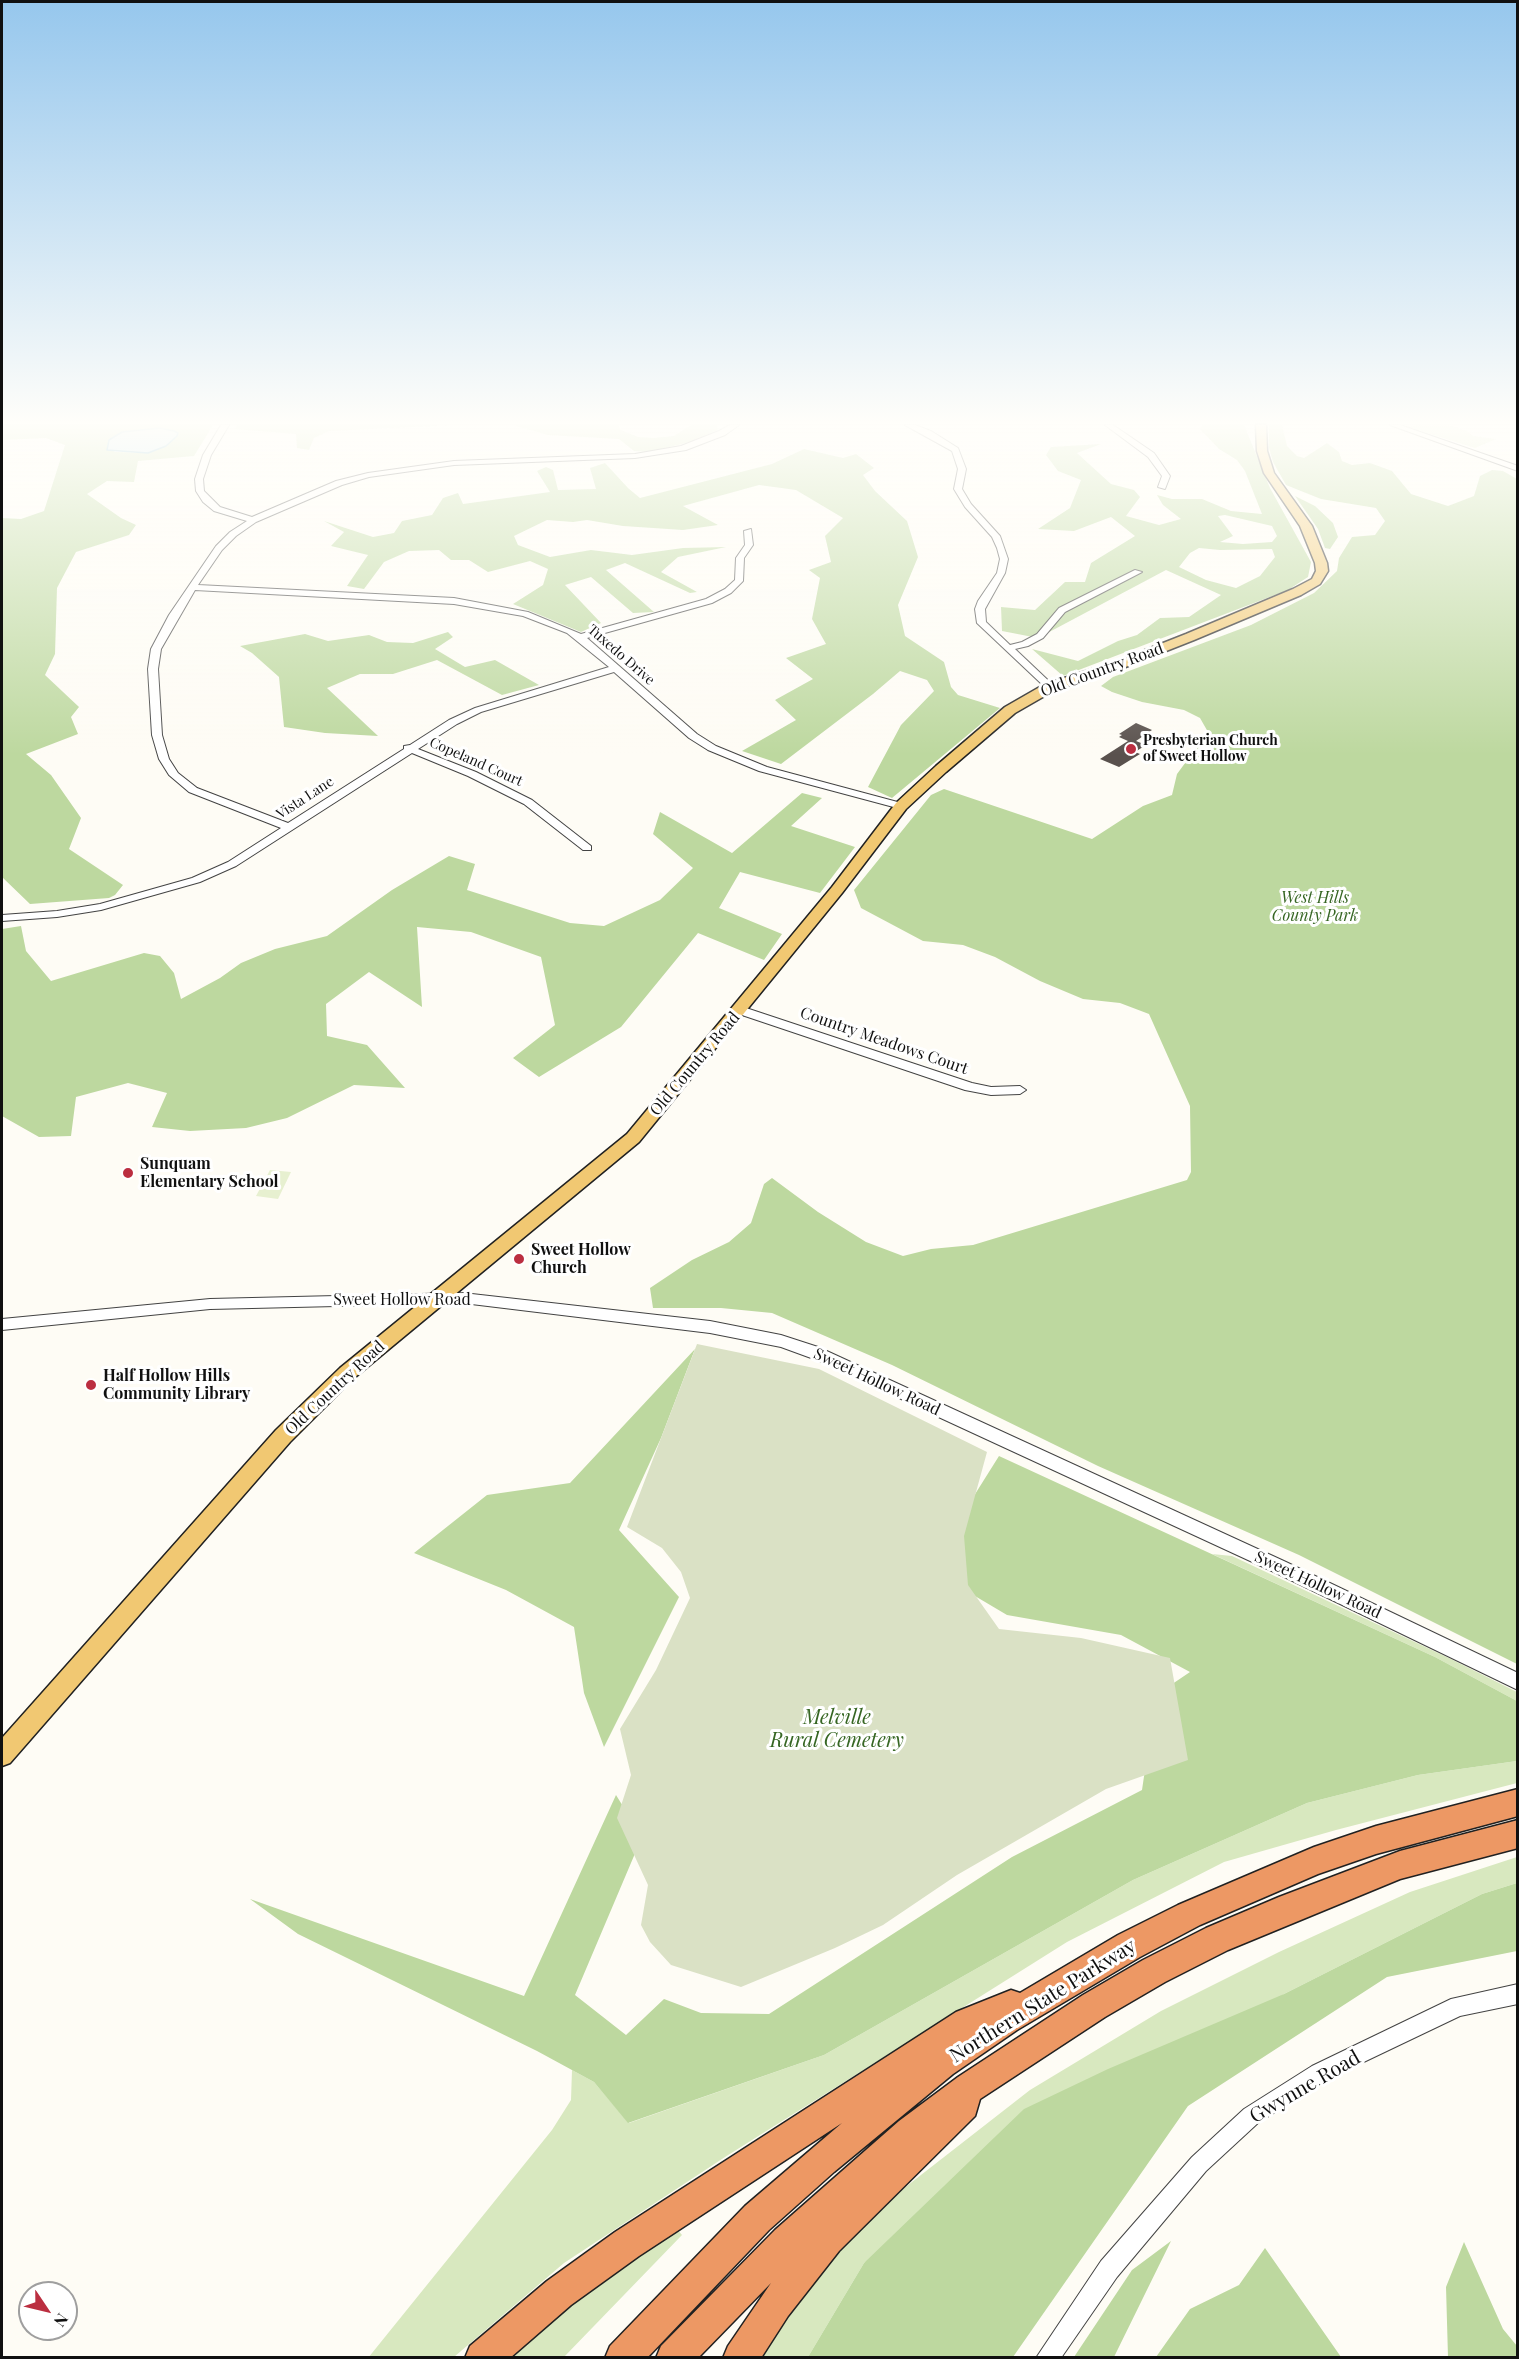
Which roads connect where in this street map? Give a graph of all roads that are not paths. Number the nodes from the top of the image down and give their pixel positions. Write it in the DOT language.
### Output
graph roads {
  1 [pos="234,535"];
  2 [pos="748,535"];
  3 [pos="995,535"];
  4 [pos="1310,535"];
  5 [pos="1138,572"];
  6 [pos="193,587"];
  7 [pos="580,637"];
  8 [pos="1008,648"];
  9 [pos="614,669"];
  10 [pos="1050,687"];
  11 [pos="408,748"];
  12 [pos="901,806"];
  13 [pos="288,827"];
  14 [pos="587,848"];
  15 [pos="2,918"];
  16 [pos="740,1010"];
  17 [pos="1020,1090"];
  18 [pos="435,1298"];
  19 [pos="2,1326"];
  20 [pos="1518,1682"];
  21 [pos="2,1755"];
  22 [pos="1518,1802"];
  23 [pos="1518,1834"];
  24 [pos="1069,1980"];
  25 [pos="1518,1994"];
  26 [pos="1002,2066"];
  27 [pos="482,2358"];
  28 [pos="622,2358"];
  29 [pos="673,2358"];
  30 [pos="740,2358"];
  31 [pos="1047,2358"];
  1 -- 6 [label="street"];
  2 -- 7 [label="street"];
  3 -- 8 [label="street"];
  4 -- 10 [label="main road, Old Country Road"];
  5 -- 8 [label="street"];
  6 -- 7 [label="street, Tuxedo Drive"];
  6 -- 13 [label="street"];
  7 -- 9 [label="street, Tuxedo Drive"];
  8 -- 10 [label="street"];
  9 -- 11 [label="street, Vista Lane"];
  9 -- 12 [label="street, Tuxedo Drive"];
  10 -- 12 [label="main road, Old Country Road"];
  11 -- 13 [label="street, Vista Lane"];
  11 -- 14 [label="street, Copeland Court"];
  12 -- 16 [label="main road, Old Country Road"];
  13 -- 15 [label="street, Vista Lane"];
  16 -- 17 [label="street, Country Meadows Court"];
  16 -- 18 [label="main road, Old Country Road"];
  18 -- 19 [label="street, Sweet Hollow Road"];
  18 -- 20 [label="street, Sweet Hollow Road"];
  18 -- 21 [label="main road, Old Country Road"];
  22 -- 24 [label="highway, Northern State Parkway"];
  23 -- 26 [label="highway, Northern State Parkway"];
  24 -- 27 [label="highway"];
  24 -- 28 [label="highway, Northern State Parkway"];
  25 -- 31 [label="street, Gwynne Road"];
  26 -- 29 [label="highway, Northern State Parkway"];
  26 -- 30 [label="highway"];
}
